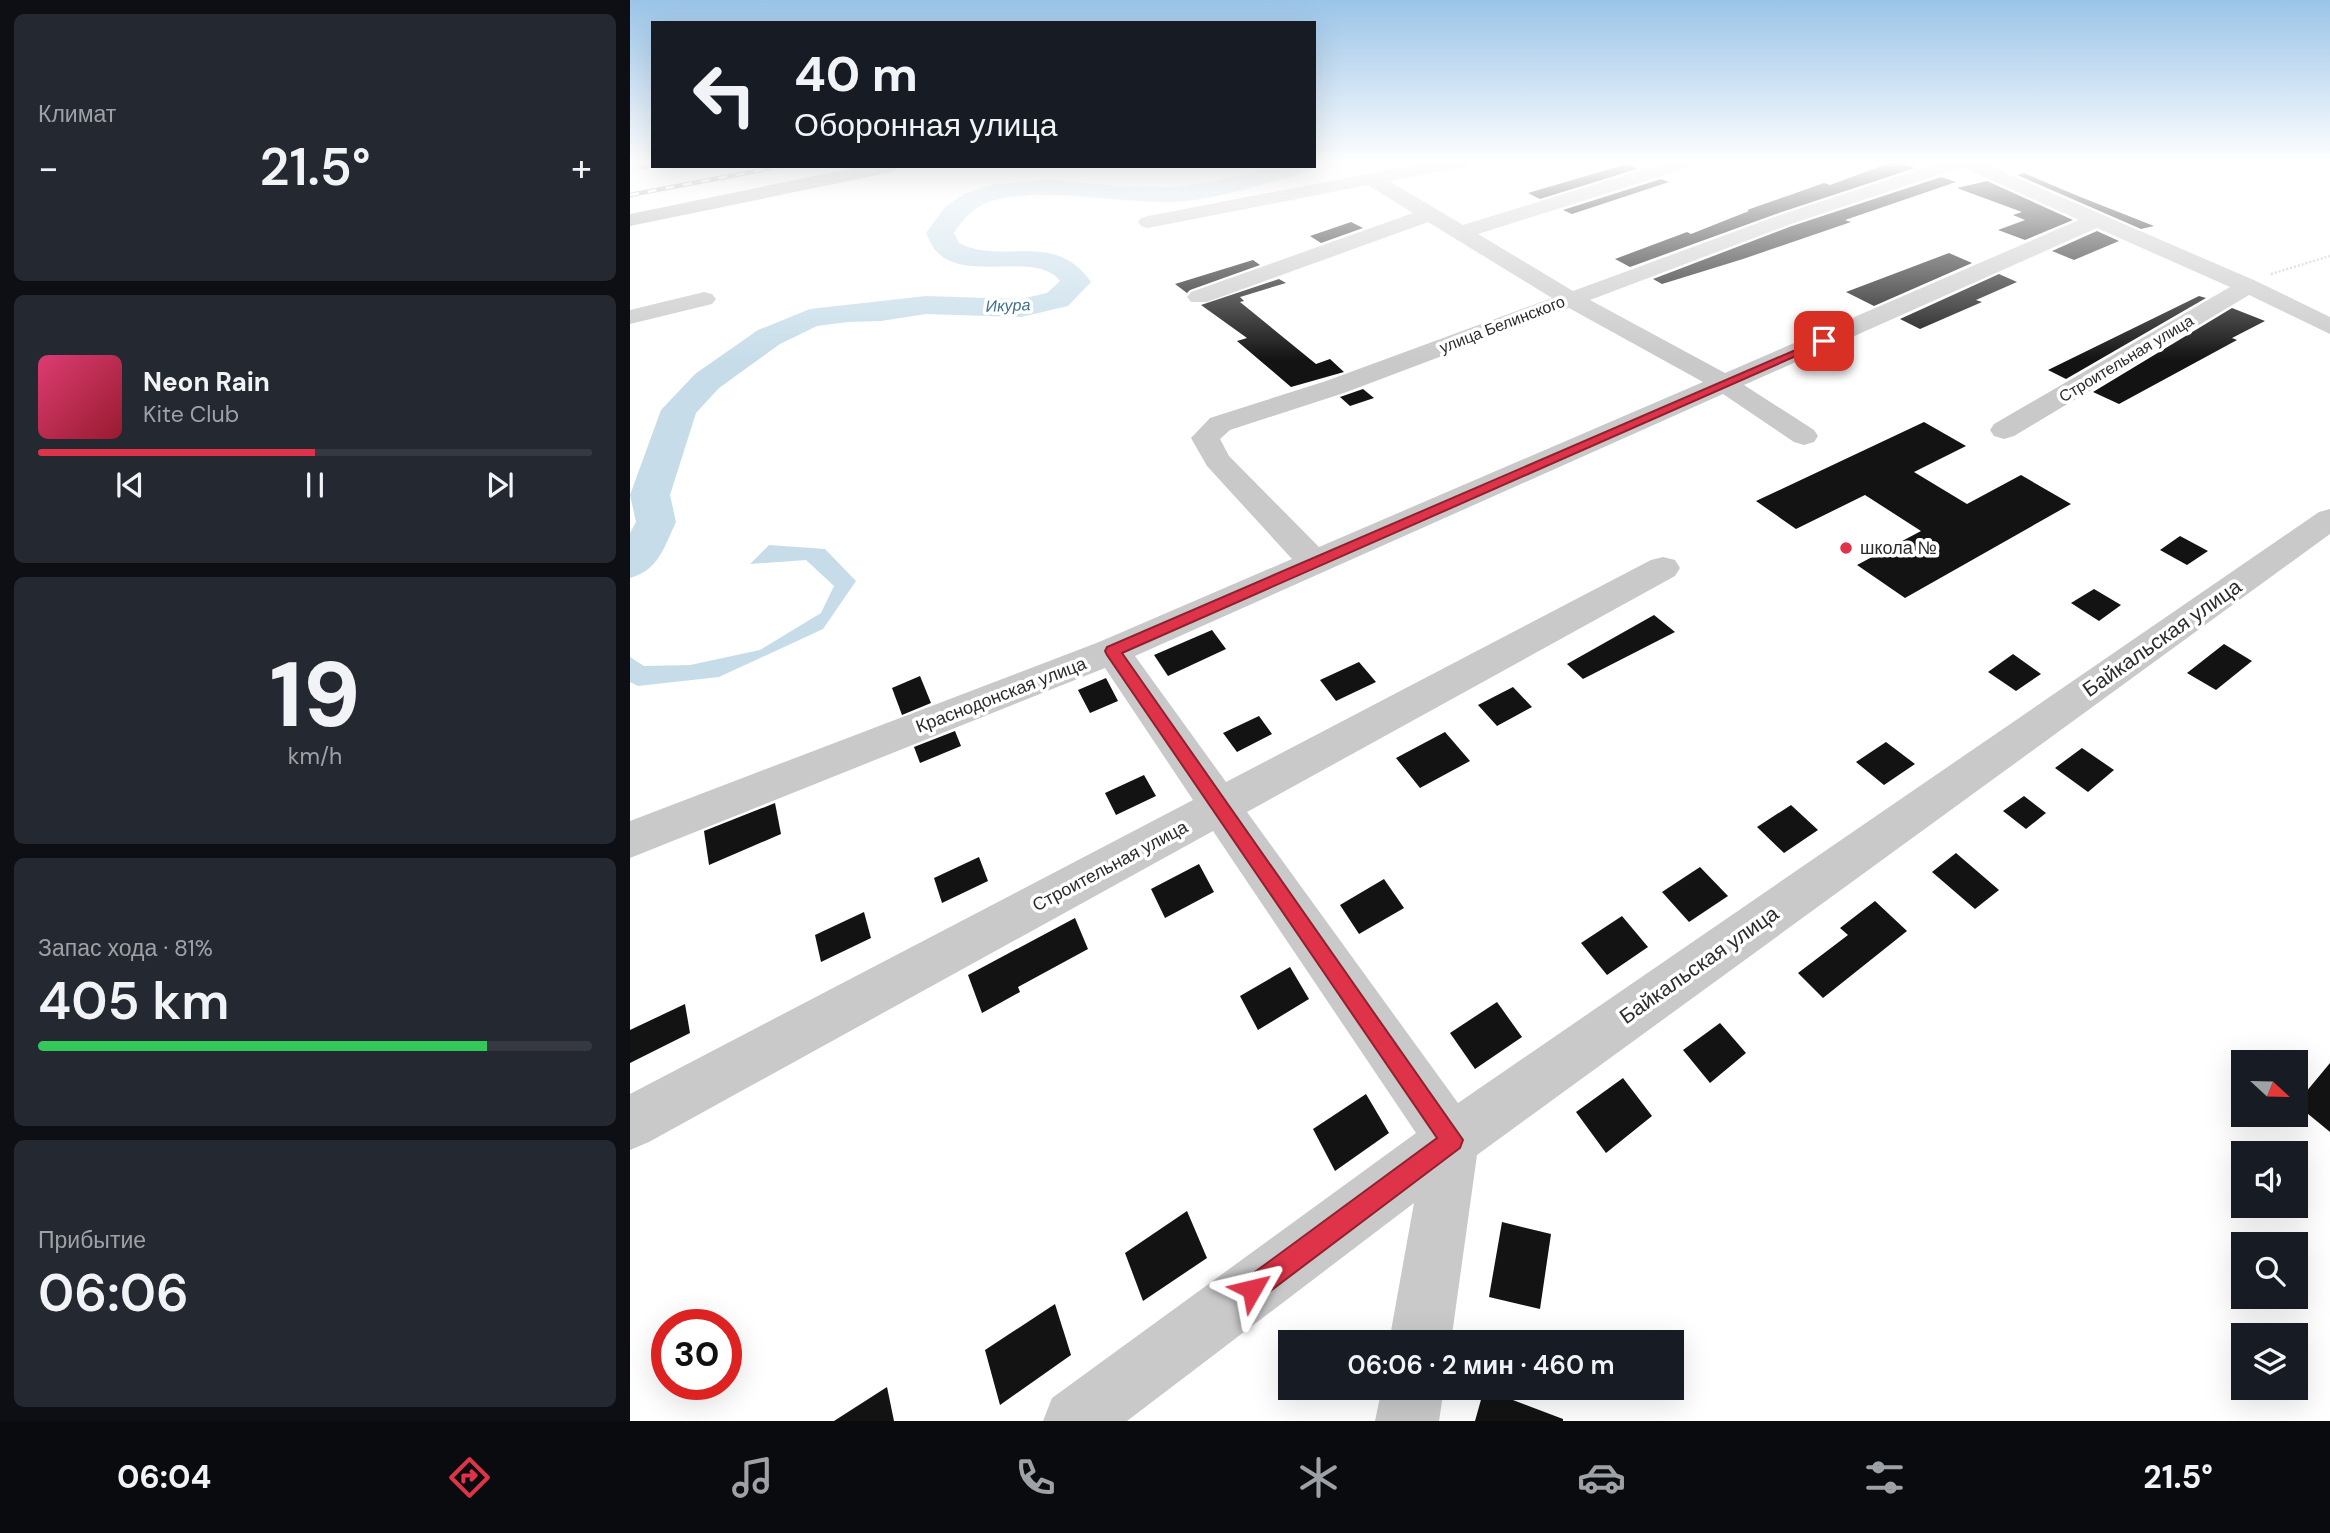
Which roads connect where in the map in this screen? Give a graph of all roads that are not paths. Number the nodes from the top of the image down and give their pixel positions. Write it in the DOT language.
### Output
graph roads {
  1 [pos="1393,227"];
  2 [pos="1454,227"];
  3 [pos="1478,227"];
  4 [pos="1764,227"];
  5 [pos="2081,227"];
  6 [pos="2115,227"];
  7 [pos="1463,232"];
  8 [pos="2248,286"];
  9 [pos="1199,297"];
  10 [pos="704,299"];
  11 [pos="1570,299"];
  12 [pos="630,317"];
  13 [pos="2330,327"];
  14 [pos="1725,384"];
  15 [pos="2004,430"];
  16 [pos="1804,436"];
  17 [pos="2330,519"];
  18 [pos="1316,564"];
  19 [pos="1663,568"];
  20 [pos="1112,651"];
  21 [pos="1220,806"];
  22 [pos="630,840"];
  23 [pos="630,1123"];
  24 [pos="1452,1140"];
  25 [pos="1422,1330"];
  26 [pos="1411,1400"];
  27 [pos="1075,1421"];
  28 [pos="1407,1421"];
  1 -- 9 [label="street"];
  2 -- 7 [label="street"];
  3 -- 7 [label="street"];
  4 -- 11 [label="street, улица Белинского"];
  5 -- 14 [label="street, Краснодонская улица"];
  6 -- 8 [label="street"];
  7 -- 11 [label="street"];
  8 -- 13 [label="street"];
  8 -- 15 [label="street, Строительная улица"];
  10 -- 12 [label="street"];
  11 -- 14 [label="street"];
  11 -- 18 [label="street, улица Белинского"];
  14 -- 16 [label="street"];
  14 -- 18 [label="street, Краснодонская улица"];
  17 -- 24 [label="street, Байкальская улица"];
  18 -- 20 [label="street, Краснодонская улица"];
  19 -- 21 [label="street, Строительная улица"];
  20 -- 21 [label="street"];
  20 -- 22 [label="street, Краснодонская улица"];
  21 -- 23 [label="street, Строительная улица"];
  21 -- 24 [label="street"];
  24 -- 25 [label="street"];
  24 -- 27 [label="street, Байкальская улица"];
  26 -- 28 [label="street"];
}
